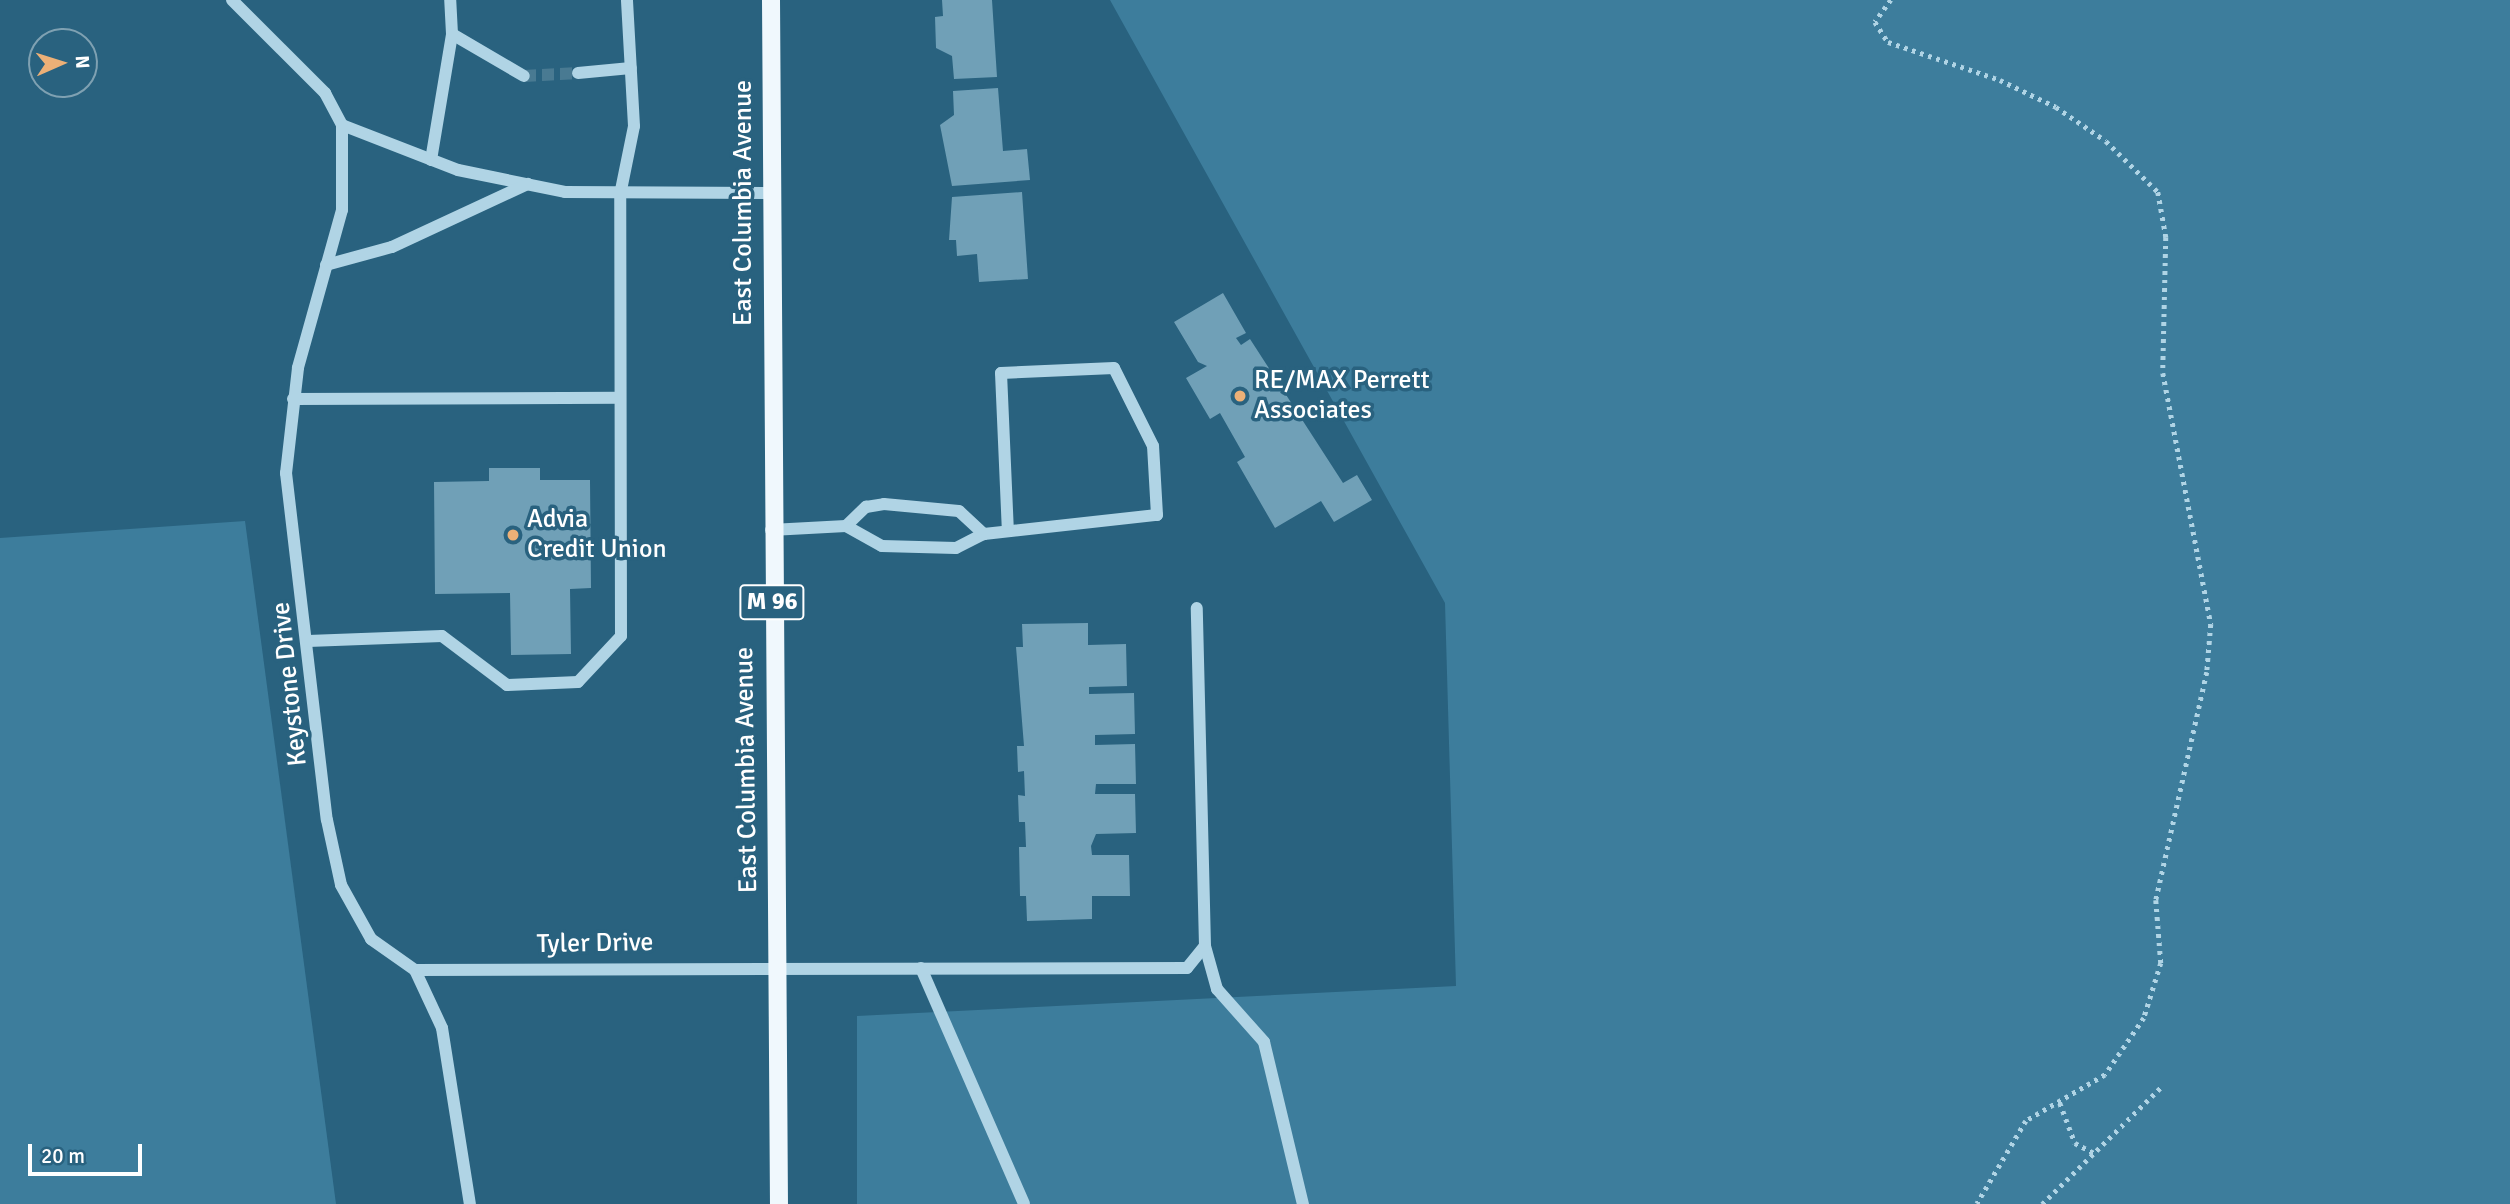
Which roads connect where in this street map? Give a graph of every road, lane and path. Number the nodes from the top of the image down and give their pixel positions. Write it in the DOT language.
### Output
graph roads {
  1 [pos="232,0"];
  2 [pos="450,0"];
  3 [pos="627,0"];
  4 [pos="771,0"];
  5 [pos="1891,0"];
  6 [pos="452,34"];
  7 [pos="631,68"];
  8 [pos="578,73"];
  9 [pos="524,76"];
  10 [pos="342,125"];
  11 [pos="432,160"];
  12 [pos="528,184"];
  13 [pos="769,194"];
  14 [pos="620,195"];
  15 [pos="326,265"];
  16 [pos="293,398"];
  17 [pos="620,398"];
  18 [pos="846,526"];
  19 [pos="771,530"];
  20 [pos="1008,531"];
  21 [pos="985,534"];
  22 [pos="1197,608"];
  23 [pos="308,641"];
  24 [pos="1205,946"];
  25 [pos="775,967"];
  26 [pos="921,968"];
  27 [pos="415,970"];
  28 [pos="2162,1086"];
  29 [pos="2060,1103"];
  30 [pos="2094,1153"];
  31 [pos="470,1204"];
  32 [pos="779,1204"];
  33 [pos="1024,1204"];
  34 [pos="1303,1204"];
  35 [pos="1977,1204"];
  36 [pos="2042,1204"];
  1 -- 10 [label="street"];
  2 -- 6 [label="street"];
  3 -- 7 [label="street"];
  4 -- 13 [label="main road, East Columbia Avenue / M 96"];
  5 -- 29 [label="path"];
  6 -- 9 [label="street"];
  6 -- 11 [label="street"];
  7 -- 8 [label="street"];
  7 -- 14 [label="street"];
  10 -- 11 [label="street"];
  10 -- 15 [label="street, Keystone Drive"];
  11 -- 12 [label="street"];
  12 -- 14 [label="street"];
  12 -- 15 [label="street"];
  13 -- 14 [label="street"];
  13 -- 19 [label="main road, East Columbia Avenue / M 96"];
  14 -- 17 [label="street"];
  15 -- 16 [label="street, Keystone Drive"];
  16 -- 17 [label="street"];
  16 -- 23 [label="street, Keystone Drive"];
  17 -- 23 [label="street"];
  18 -- 19 [label="street"];
  18 -- 21 [label="street"];
  18 -- 21 [label="street"];
  19 -- 25 [label="main road, East Columbia Avenue / M 96"];
  20 -- 20 [label="street"];
  20 -- 21 [label="street"];
  22 -- 24 [label="street"];
  23 -- 27 [label="street, Keystone Drive"];
  24 -- 26 [label="street, Tyler Drive"];
  24 -- 34 [label="street"];
  25 -- 26 [label="street, Tyler Drive"];
  25 -- 27 [label="street, Tyler Drive"];
  25 -- 32 [label="main road, East Columbia Avenue / M 96"];
  26 -- 33 [label="street"];
  27 -- 31 [label="street, Keystone Drive"];
  28 -- 30 [label="path"];
  29 -- 30 [label="path"];
  29 -- 35 [label="path"];
  30 -- 36 [label="path"];
}
